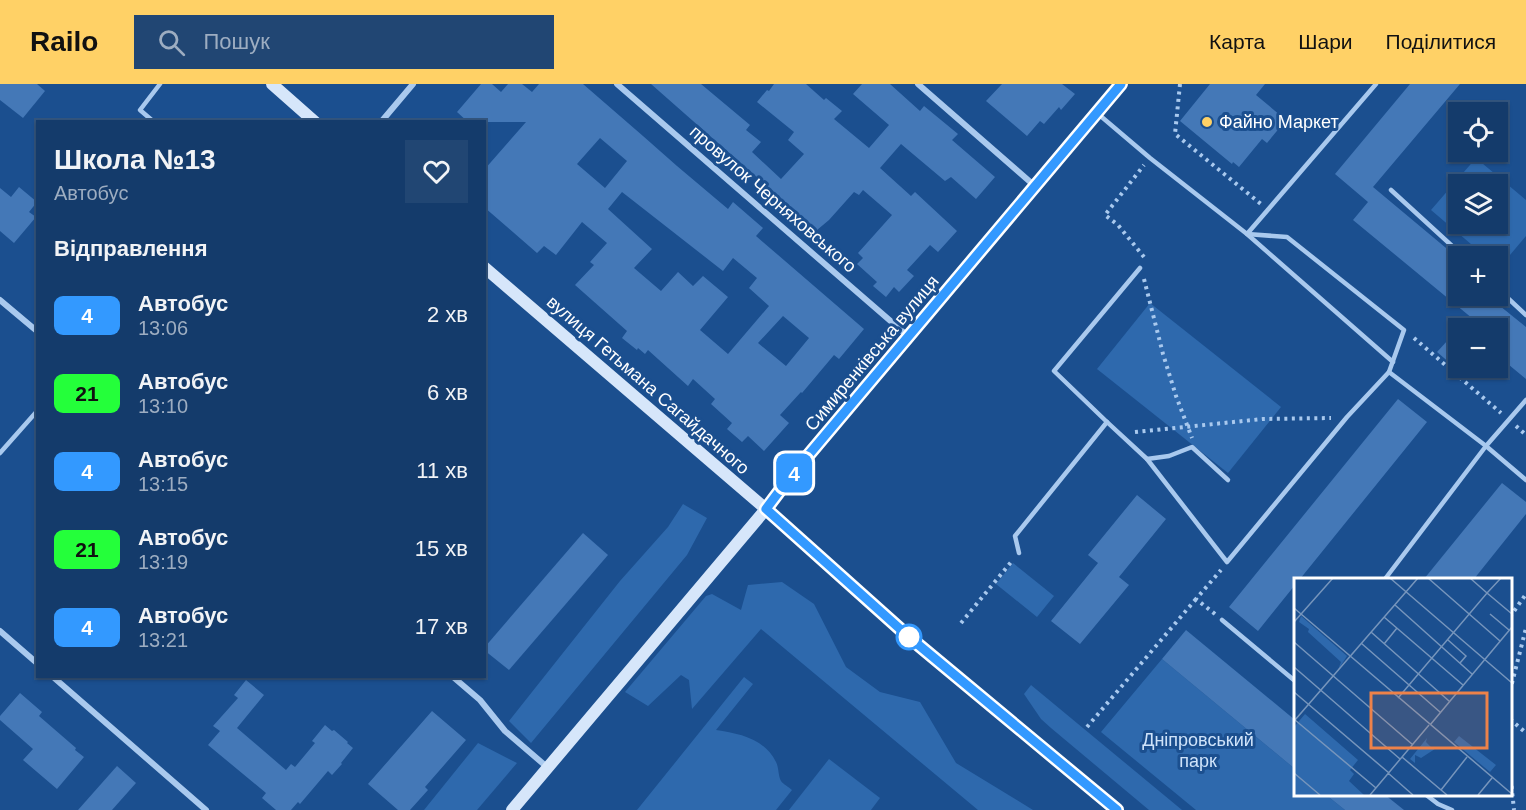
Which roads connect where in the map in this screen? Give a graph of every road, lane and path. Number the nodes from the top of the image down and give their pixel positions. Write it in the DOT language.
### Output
graph roads {
  1 [pos="160,84"];
  2 [pos="272,84"];
  3 [pos="413,84"];
  4 [pos="617,84"];
  5 [pos="918,84"];
  6 [pos="1121,84"];
  7 [pos="1180,84"];
  8 [pos="1376,84"];
  9 [pos="1097,112"];
  10 [pos="152,120"];
  11 [pos="313,120"];
  12 [pos="383,120"];
  13 [pos="1150,158"];
  14 [pos="1036,187"];
  15 [pos="1391,190"];
  16 [pos="1268,210"];
  17 [pos="1247,234"];
  18 [pos="1452,246"];
  19 [pos="1140,268"];
  20 [pos="486,269"];
  21 [pos="1508,298"];
  22 [pos="0,300"];
  23 [pos="1526,315"];
  24 [pos="36,330"];
  25 [pos="1404,330"];
  26 [pos="909,338"];
  27 [pos="1393,362"];
  28 [pos="1389,372"];
  29 [pos="1526,400"];
  30 [pos="36,412"];
  31 [pos="1347,417"];
  32 [pos="1508,420"];
  33 [pos="1107,422"];
  34 [pos="1187,426"];
  35 [pos="1131,432"];
  36 [pos="1526,435"];
  37 [pos="1486,446"];
  38 [pos="1192,447"];
  39 [pos="0,453"];
  40 [pos="1147,459"];
  41 [pos="1228,480"];
  42 [pos="1526,480"];
  43 [pos="766,509"];
  44 [pos="1019,553"];
  45 [pos="1227,562"];
  46 [pos="1386,578"];
  47 [pos="1526,594"];
  48 [pos="1196,599"];
  49 [pos="1511,614"];
  50 [pos="1222,620"];
  51 [pos="961,623"];
  52 [pos="1526,628"];
  53 [pos="0,631"];
  54 [pos="36,662"];
  55 [pos="54,678"];
  56 [pos="454,678"];
  57 [pos="1294,680"];
  58 [pos="1511,684"];
  59 [pos="1511,721"];
  60 [pos="1088,727"];
  61 [pos="1526,733"];
  62 [pos="548,768"];
  63 [pos="1511,787"];
  64 [pos="1426,795"];
  65 [pos="206,810"];
  66 [pos="512,810"];
  67 [pos="1117,810"];
  68 [pos="1452,810"];
  69 [pos="1514,810"];
  1 -- 10 [label="lane"];
  2 -- 11 [label="main road"];
  3 -- 12 [label="street"];
  4 -- 26 [label="street, провулок Черняховського"];
  5 -- 14 [label="street"];
  6 -- 9 [label="street, Симиренківська вулиця"];
  7 -- 16 [label="path"];
  8 -- 16 [label="lane"];
  9 -- 13 [label="lane"];
  9 -- 14 [label="street, Симиренківська вулиця"];
  13 -- 17 [label="lane"];
  13 -- 19 [label="path"];
  14 -- 26 [label="street, Симиренківська вулиця"];
  15 -- 18 [label="lane"];
  16 -- 17 [label="lane"];
  17 -- 25 [label="lane"];
  17 -- 27 [label="lane"];
  19 -- 33 [label="lane"];
  19 -- 34 [label="path"];
  20 -- 43 [label="main road, вулиця Гетьмана Сагайдачного"];
  21 -- 23 [label="lane"];
  22 -- 24 [label="street"];
  25 -- 27 [label="lane"];
  25 -- 32 [label="path"];
  26 -- 43 [label="street, Симиренківська вулиця"];
  27 -- 28 [label="lane"];
  28 -- 31 [label="lane"];
  28 -- 37 [label="lane"];
  29 -- 32 [label="lane"];
  30 -- 39 [label="lane"];
  31 -- 34 [label="path"];
  31 -- 45 [label="lane"];
  32 -- 36 [label="path"];
  32 -- 37 [label="lane"];
  33 -- 40 [label="lane"];
  33 -- 44 [label="lane"];
  34 -- 35 [label="path"];
  34 -- 38 [label="path"];
  37 -- 42 [label="lane"];
  37 -- 46 [label="lane"];
  38 -- 40 [label="lane"];
  38 -- 41 [label="lane"];
  40 -- 45 [label="lane"];
  43 -- 62 [label="main road, Симиренківська вулиця"];
  43 -- 67 [label="main road, вулиця Гетьмана Сагайдачного"];
  44 -- 51 [label="path"];
  45 -- 48 [label="path"];
  47 -- 49 [label="path"];
  48 -- 50 [label="path"];
  48 -- 60 [label="path"];
  50 -- 57 [label="lane"];
  52 -- 58 [label="path"];
  53 -- 54 [label="street"];
  55 -- 65 [label="street"];
  56 -- 62 [label="street"];
  59 -- 61 [label="path"];
  62 -- 66 [label="main road, Симиренківська вулиця"];
  63 -- 69 [label="path"];
  64 -- 68 [label="lane"];
}
